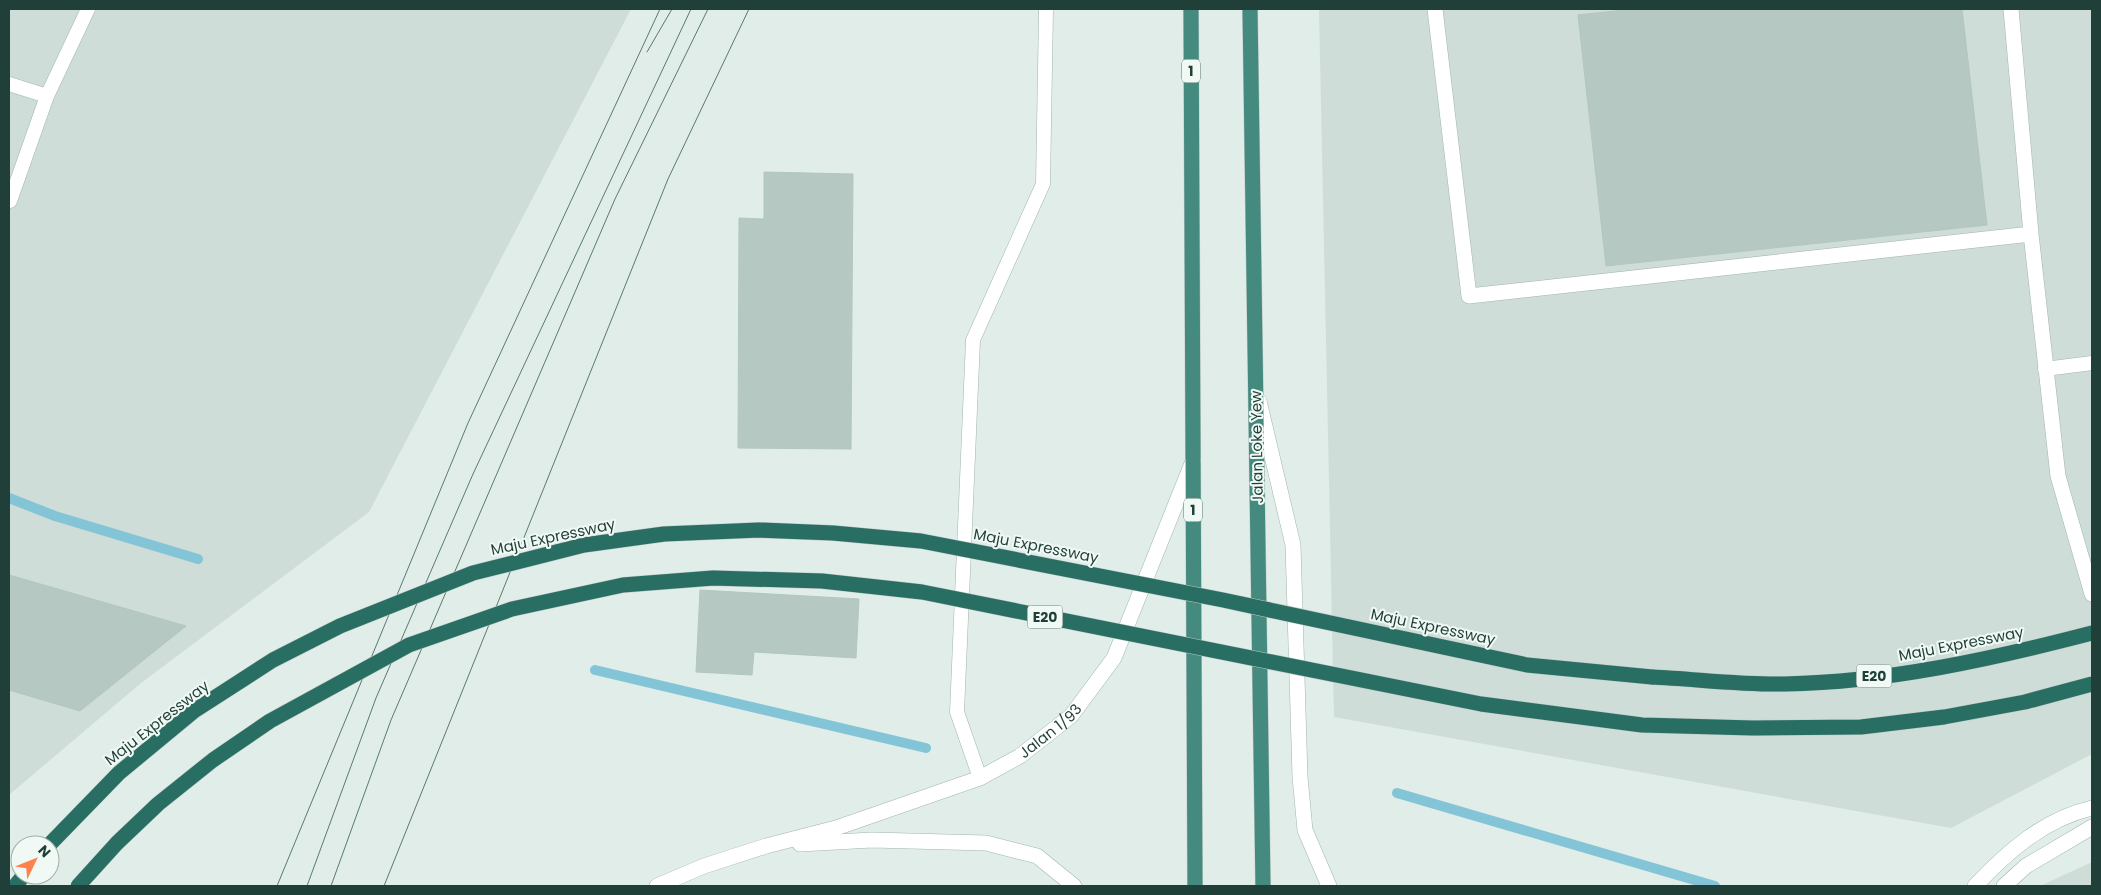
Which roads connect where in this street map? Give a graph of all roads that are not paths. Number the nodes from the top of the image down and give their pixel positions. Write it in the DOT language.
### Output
graph roads {
  1 [pos="88,9"];
  2 [pos="1046,9"];
  3 [pos="1191,9"];
  4 [pos="1250,9"];
  5 [pos="1435,9"];
  6 [pos="2011,9"];
  7 [pos="9,84"];
  8 [pos="47,96"];
  9 [pos="10,202"];
  10 [pos="2031,234"];
  11 [pos="2092,363"];
  12 [pos="2045,369"];
  13 [pos="1256,390"];
  14 [pos="1193,461"];
  15 [pos="2092,594"];
  16 [pos="2092,633"];
  17 [pos="2092,684"];
  18 [pos="980,778"];
  19 [pos="2086,810"];
  20 [pos="2091,828"];
  21 [pos="59,835"];
  22 [pos="766,846"];
  23 [pos="78,886"];
  24 [pos="657,886"];
  25 [pos="1074,886"];
  26 [pos="1195,886"];
  27 [pos="1263,886"];
  28 [pos="1329,886"];
  29 [pos="1975,886"];
  30 [pos="2004,886"];
  1 -- 8 [label="lane"];
  2 -- 18 [label="lane"];
  3 -- 14 [label="highway, 1"];
  4 -- 13 [label="highway, Jalan Loke Yew"];
  5 -- 10 [label="street"];
  6 -- 10 [label="street"];
  7 -- 8 [label="lane"];
  8 -- 9 [label="lane"];
  10 -- 12 [label="street"];
  11 -- 12 [label="lane"];
  12 -- 15 [label="street"];
  13 -- 27 [label="highway, Jalan Loke Yew"];
  13 -- 28 [label="street"];
  14 -- 18 [label="street, Jalan 1/93"];
  14 -- 26 [label="highway, 1"];
  16 -- 21 [label="highway, Maju Expressway / E20, bridge"];
  17 -- 23 [label="highway, E20, bridge"];
  18 -- 22 [label="street, Jalan 1/93"];
  19 -- 29 [label="street"];
  20 -- 30 [label="street"];
  22 -- 24 [label="street, Jalan 1/93"];
  22 -- 25 [label="street, Jalan 1/93"];
}
